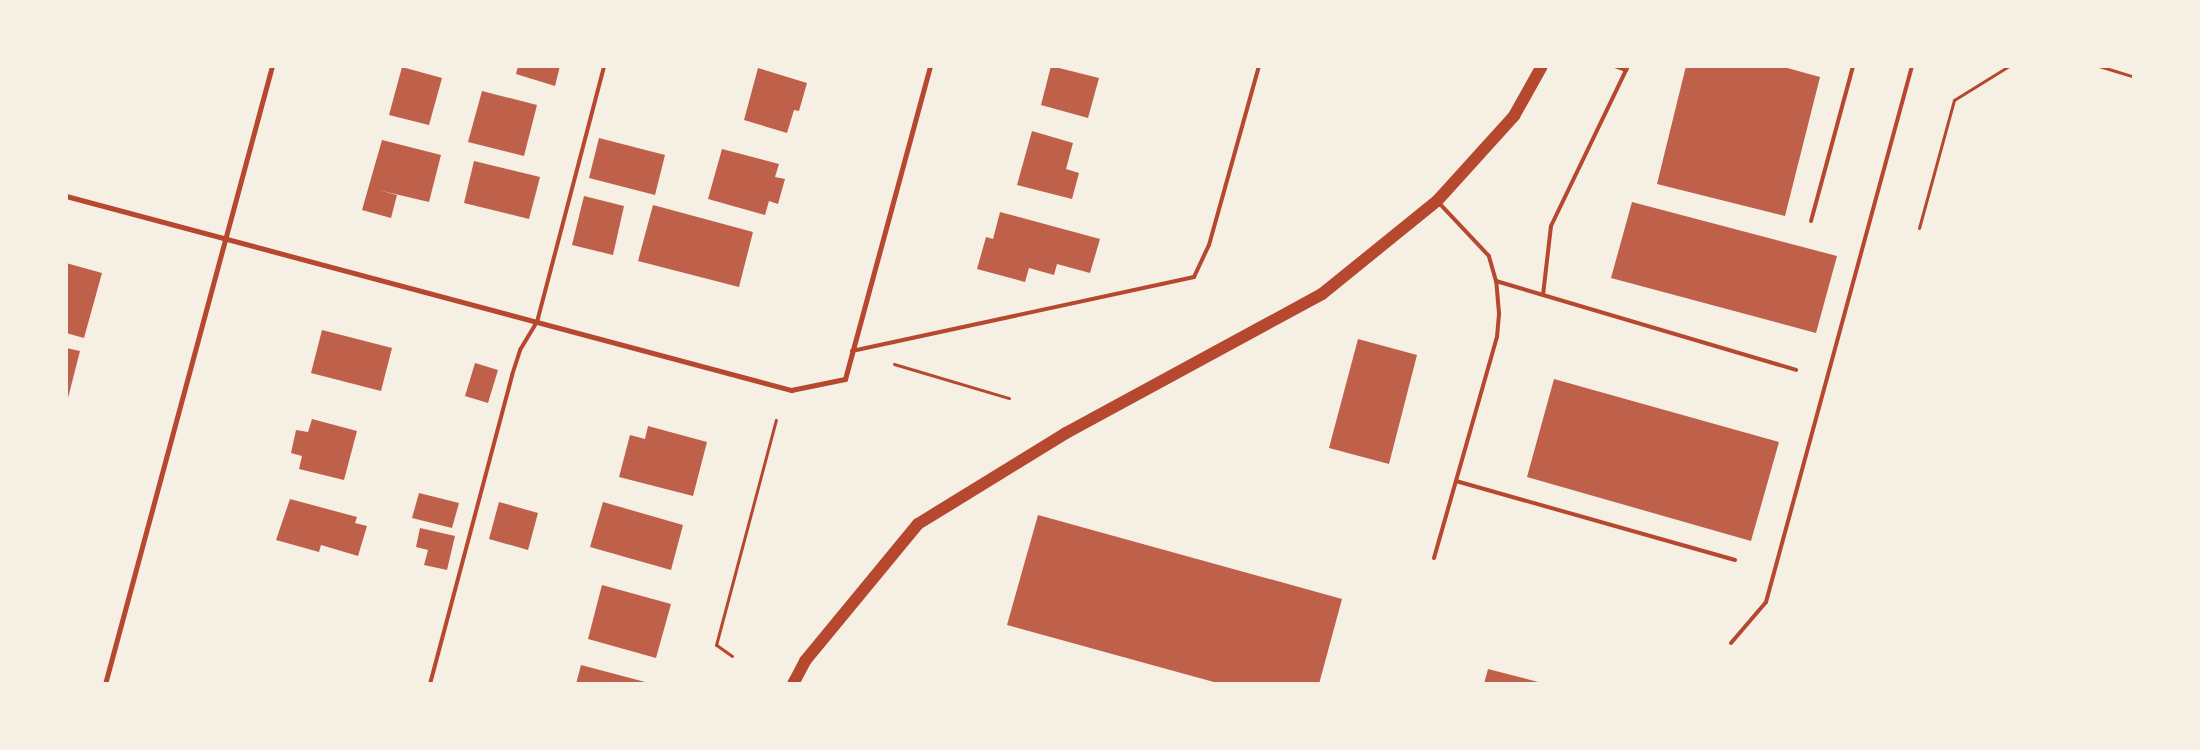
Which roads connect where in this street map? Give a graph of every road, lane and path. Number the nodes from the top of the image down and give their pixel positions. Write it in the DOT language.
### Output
graph roads {
  1 [pos="272,66"];
  2 [pos="604,66"];
  3 [pos="930,66"];
  4 [pos="1259,66"];
  5 [pos="1542,66"];
  6 [pos="1615,66"];
  7 [pos="1853,66"];
  8 [pos="1912,66"];
  9 [pos="2009,66"];
  10 [pos="2099,66"];
  11 [pos="1627,68"];
  12 [pos="2134,77"];
  13 [pos="66,196"];
  14 [pos="1437,201"];
  15 [pos="1811,221"];
  16 [pos="1919,228"];
  17 [pos="226,238"];
  18 [pos="1496,281"];
  19 [pos="1543,295"];
  20 [pos="537,322"];
  21 [pos="852,351"];
  22 [pos="892,364"];
  23 [pos="1796,370"];
  24 [pos="1009,398"];
  25 [pos="776,420"];
  26 [pos="1456,480"];
  27 [pos="1434,558"];
  28 [pos="1735,560"];
  29 [pos="1731,643"];
  30 [pos="732,656"];
  31 [pos="105,684"];
  32 [pos="430,684"];
  33 [pos="793,684"];
  1 -- 17 [label="street"];
  2 -- 20 [label="lane"];
  3 -- 21 [label="street"];
  4 -- 21 [label="lane"];
  5 -- 14 [label="main road"];
  6 -- 11 [label="lane"];
  7 -- 15 [label="lane"];
  8 -- 29 [label="lane"];
  9 -- 16 [label="path"];
  10 -- 12 [label="path"];
  11 -- 19 [label="lane"];
  13 -- 17 [label="street"];
  14 -- 18 [label="lane"];
  14 -- 33 [label="main road"];
  17 -- 20 [label="street"];
  17 -- 31 [label="street"];
  18 -- 19 [label="lane"];
  18 -- 26 [label="lane"];
  19 -- 23 [label="lane"];
  20 -- 21 [label="street"];
  20 -- 32 [label="lane"];
  22 -- 24 [label="path"];
  25 -- 30 [label="path"];
  26 -- 27 [label="lane"];
  26 -- 28 [label="lane"];
}
